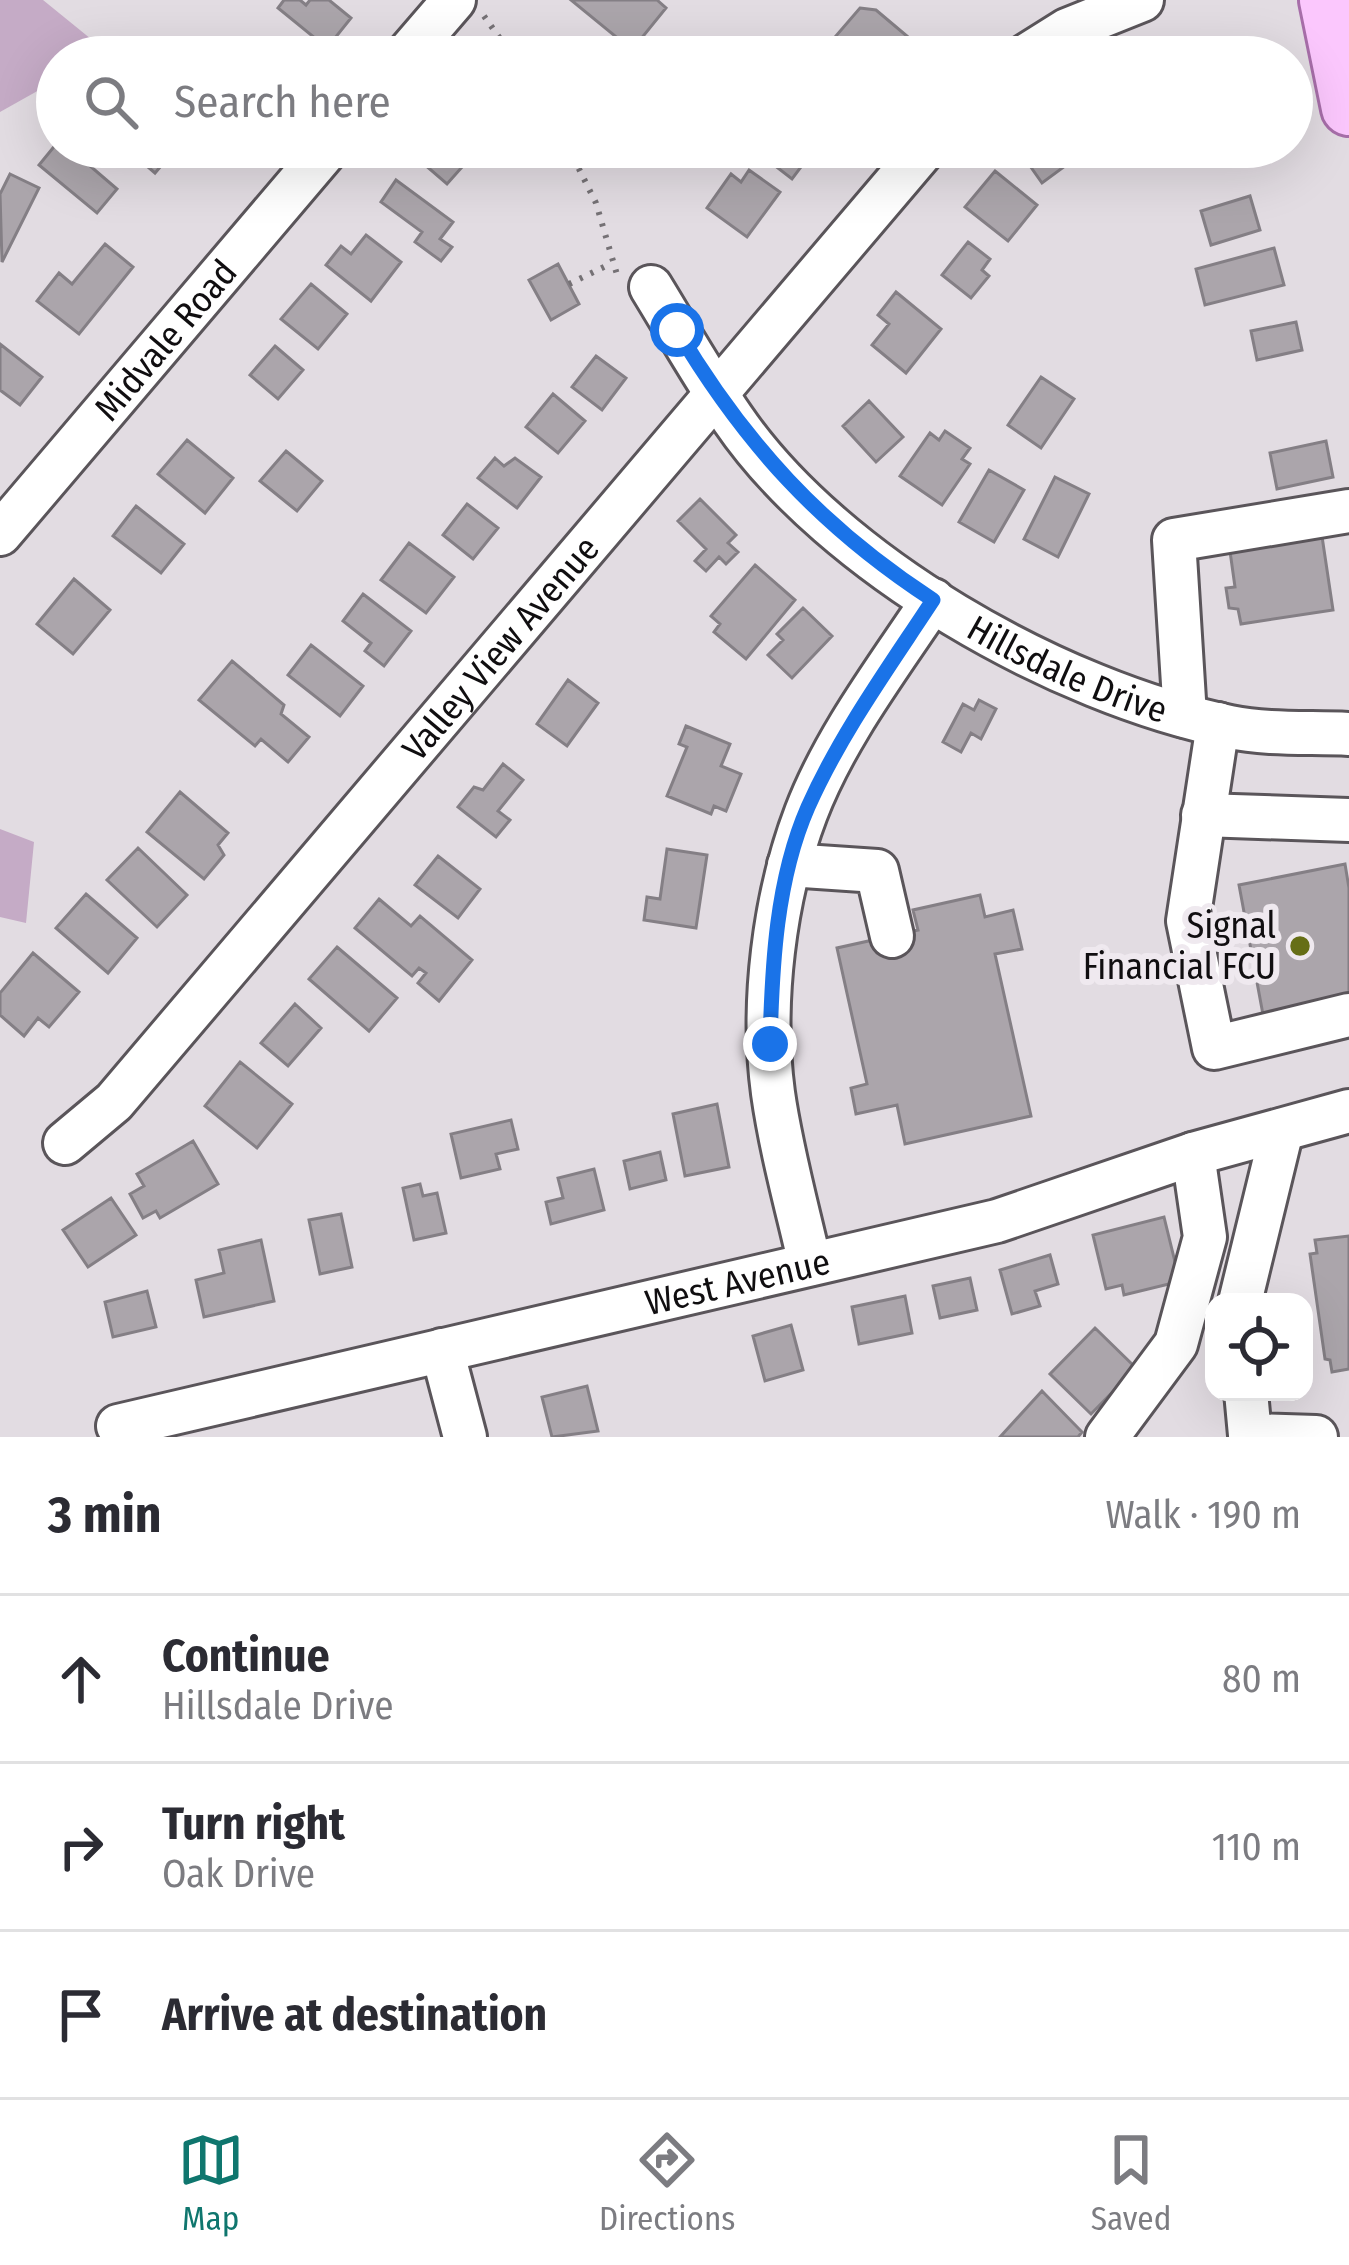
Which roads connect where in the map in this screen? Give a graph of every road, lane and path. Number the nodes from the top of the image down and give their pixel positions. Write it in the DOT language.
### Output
graph roads {
  1 [pos="1327,0"];
  2 [pos="1128,2"];
  3 [pos="465,3"];
  4 [pos="428,36"];
  5 [pos="494,36"];
  6 [pos="1057,36"];
  7 [pos="1349,108"];
  8 [pos="311,168"];
  9 [pos="578,168"];
  10 [pos="908,168"];
  11 [pos="612,263"];
  12 [pos="568,284"];
  13 [pos="636,285"];
  14 [pos="717,392"];
  15 [pos="1349,511"];
  16 [pos="0,534"];
  17 [pos="933,600"];
  18 [pos="1202,720"];
  19 [pos="1349,734"];
  20 [pos="1203,815"];
  21 [pos="1349,820"];
  22 [pos="789,865"];
  23 [pos="892,936"];
  24 [pos="1349,1015"];
  25 [pos="1349,1111"];
  26 [pos="1282,1130"];
  27 [pos="65,1144"];
  28 [pos="1193,1154"];
  29 [pos="810,1264"];
  30 [pos="1242,1293"];
  31 [pos="442,1350"];
  32 [pos="1247,1401"];
  33 [pos="118,1426"];
  34 [pos="465,1437"];
  35 [pos="1107,1437"];
  36 [pos="1316,1437"];
  1 -- 7 [label="main road"];
  2 -- 6 [label="street"];
  3 -- 4 [label="street"];
  3 -- 5 [label="path"];
  8 -- 16 [label="street, Midvale Road"];
  9 -- 11 [label="path"];
  10 -- 14 [label="street, Valley View Avenue"];
  11 -- 12 [label="path"];
  11 -- 13 [label="path"];
  13 -- 14 [label="street, Hillsdale Drive"];
  14 -- 17 [label="street, Hillsdale Drive"];
  14 -- 27 [label="street, Valley View Avenue"];
  15 -- 18 [label="street"];
  17 -- 18 [label="street, Hillsdale Drive"];
  17 -- 22 [label="street"];
  18 -- 19 [label="street, Hillsdale Drive"];
  18 -- 20 [label="street"];
  20 -- 21 [label="street"];
  20 -- 24 [label="street"];
  22 -- 23 [label="street"];
  22 -- 29 [label="street"];
  25 -- 26 [label="street, West Avenue"];
  26 -- 28 [label="street, West Avenue"];
  26 -- 30 [label="street"];
  28 -- 29 [label="street, West Avenue"];
  28 -- 35 [label="street"];
  29 -- 31 [label="street, West Avenue"];
  31 -- 33 [label="street, West Avenue"];
  31 -- 34 [label="street"];
  32 -- 36 [label="street"];
}
